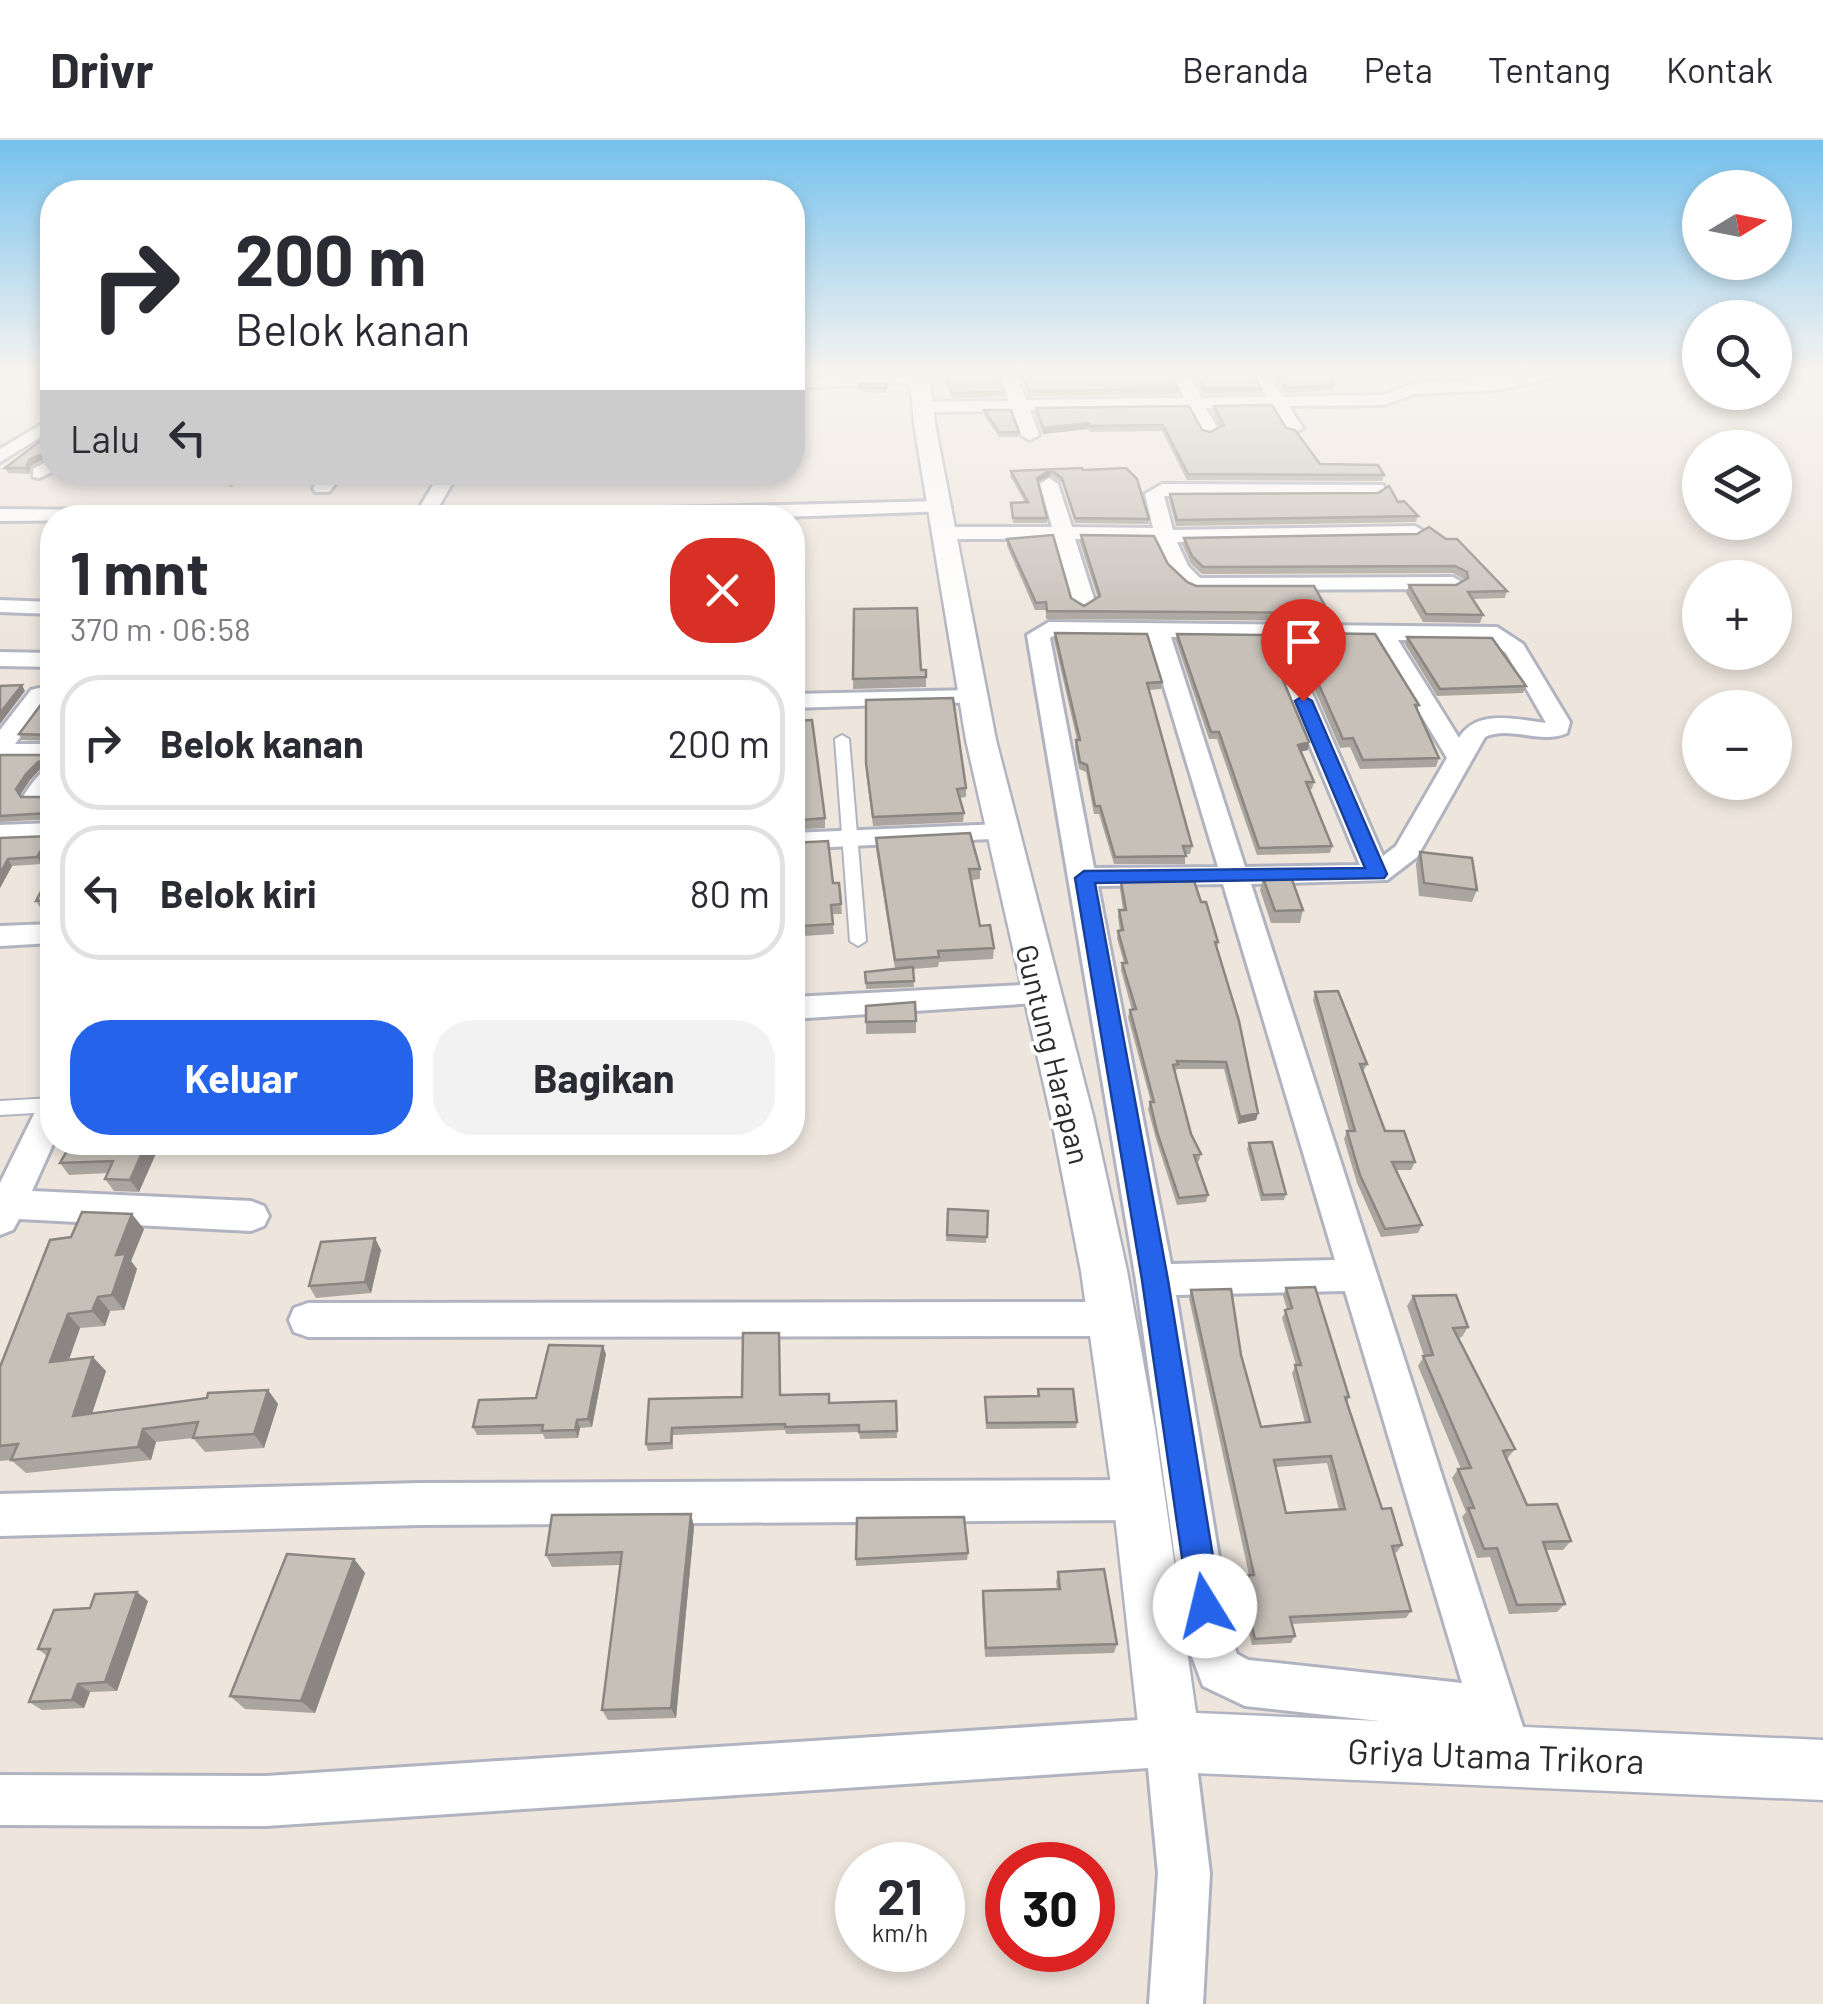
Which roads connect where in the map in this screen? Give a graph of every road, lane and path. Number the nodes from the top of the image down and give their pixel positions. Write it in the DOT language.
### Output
graph roads {
  1 [pos="929,458"];
  2 [pos="1048,484"];
  3 [pos="325,485"];
  4 [pos="322,488"];
  5 [pos="1376,489"];
  6 [pos="0,515"];
  7 [pos="40,515"];
  8 [pos="805,525"];
  9 [pos="944,528"];
  10 [pos="1415,532"];
  11 [pos="1168,536"];
  12 [pos="1063,538"];
  13 [pos="1453,583"];
  14 [pos="1085,605"];
  15 [pos="0,606"];
  16 [pos="40,608"];
  17 [pos="1158,630"];
  18 [pos="1274,632"];
  19 [pos="1382,632"];
  20 [pos="0,660"];
  21 [pos="40,660"];
  22 [pos="39,696"];
  23 [pos="974,698"];
  24 [pos="805,701"];
  25 [pos="842,739"];
  26 [pos="0,749"];
  27 [pos="40,751"];
  28 [pos="1459,757"];
  29 [pos="40,832"];
  30 [pos="1001,832"];
  31 [pos="0,834"];
  32 [pos="848,838"];
  33 [pos="805,840"];
  34 [pos="1377,874"];
  35 [pos="1084,878"];
  36 [pos="1233,878"];
  37 [pos="40,934"];
  38 [pos="0,936"];
  39 [pos="858,941"];
  40 [pos="1040,995"];
  41 [pos="805,1007"];
  42 [pos="0,1108"];
  43 [pos="40,1108"];
  44 [pos="40,1134"];
  45 [pos="4,1212"];
  46 [pos="251,1216"];
  47 [pos="1358,1275"];
  48 [pos="1155,1280"];
  49 [pos="1110,1318"];
  50 [pos="308,1320"];
  51 [pos="1141,1500"];
  52 [pos="0,1515"];
  53 [pos="1501,1733"];
  54 [pos="1170,1742"];
  55 [pos="1823,1770"];
  56 [pos="0,1800"];
  57 [pos="1176,2004"];
  1 -- 9 [label="street, Guntung Harapan"];
  2 -- 12 [label="street"];
  3 -- 4 [label="street"];
  5 -- 11 [label="street"];
  6 -- 7 [label="street"];
  8 -- 9 [label="street"];
  9 -- 12 [label="street"];
  9 -- 23 [label="street, Guntung Harapan"];
  10 -- 11 [label="street"];
  11 -- 12 [label="street"];
  11 -- 13 [label="street"];
  12 -- 14 [label="street"];
  15 -- 16 [label="street"];
  17 -- 18 [label="street"];
  17 -- 35 [label="street"];
  17 -- 36 [label="street"];
  18 -- 19 [label="street"];
  18 -- 34 [label="street"];
  19 -- 28 [label="street"];
  19 -- 28 [label="street"];
  20 -- 21 [label="street"];
  22 -- 26 [label="street"];
  23 -- 24 [label="street"];
  23 -- 30 [label="street, Guntung Harapan"];
  25 -- 32 [label="lane"];
  26 -- 27 [label="street"];
  28 -- 34 [label="street"];
  29 -- 31 [label="street"];
  30 -- 32 [label="street"];
  30 -- 40 [label="street, Guntung Harapan"];
  32 -- 33 [label="street"];
  32 -- 39 [label="lane"];
  34 -- 36 [label="street"];
  35 -- 36 [label="street"];
  35 -- 48 [label="street"];
  36 -- 47 [label="street"];
  37 -- 38 [label="street"];
  40 -- 41 [label="street"];
  40 -- 49 [label="street, Guntung Harapan"];
  42 -- 43 [label="lane"];
  44 -- 45 [label="street"];
  45 -- 46 [label="street"];
  47 -- 48 [label="street"];
  47 -- 53 [label="street"];
  48 -- 53 [label="street"];
  49 -- 50 [label="street"];
  49 -- 51 [label="street, Guntung Harapan"];
  51 -- 52 [label="street"];
  51 -- 54 [label="street, Guntung Harapan"];
  53 -- 54 [label="street, Griya Utama Trikora"];
  53 -- 55 [label="street, Griya Utama Trikora"];
  54 -- 56 [label="street"];
  54 -- 57 [label="street"];
}
